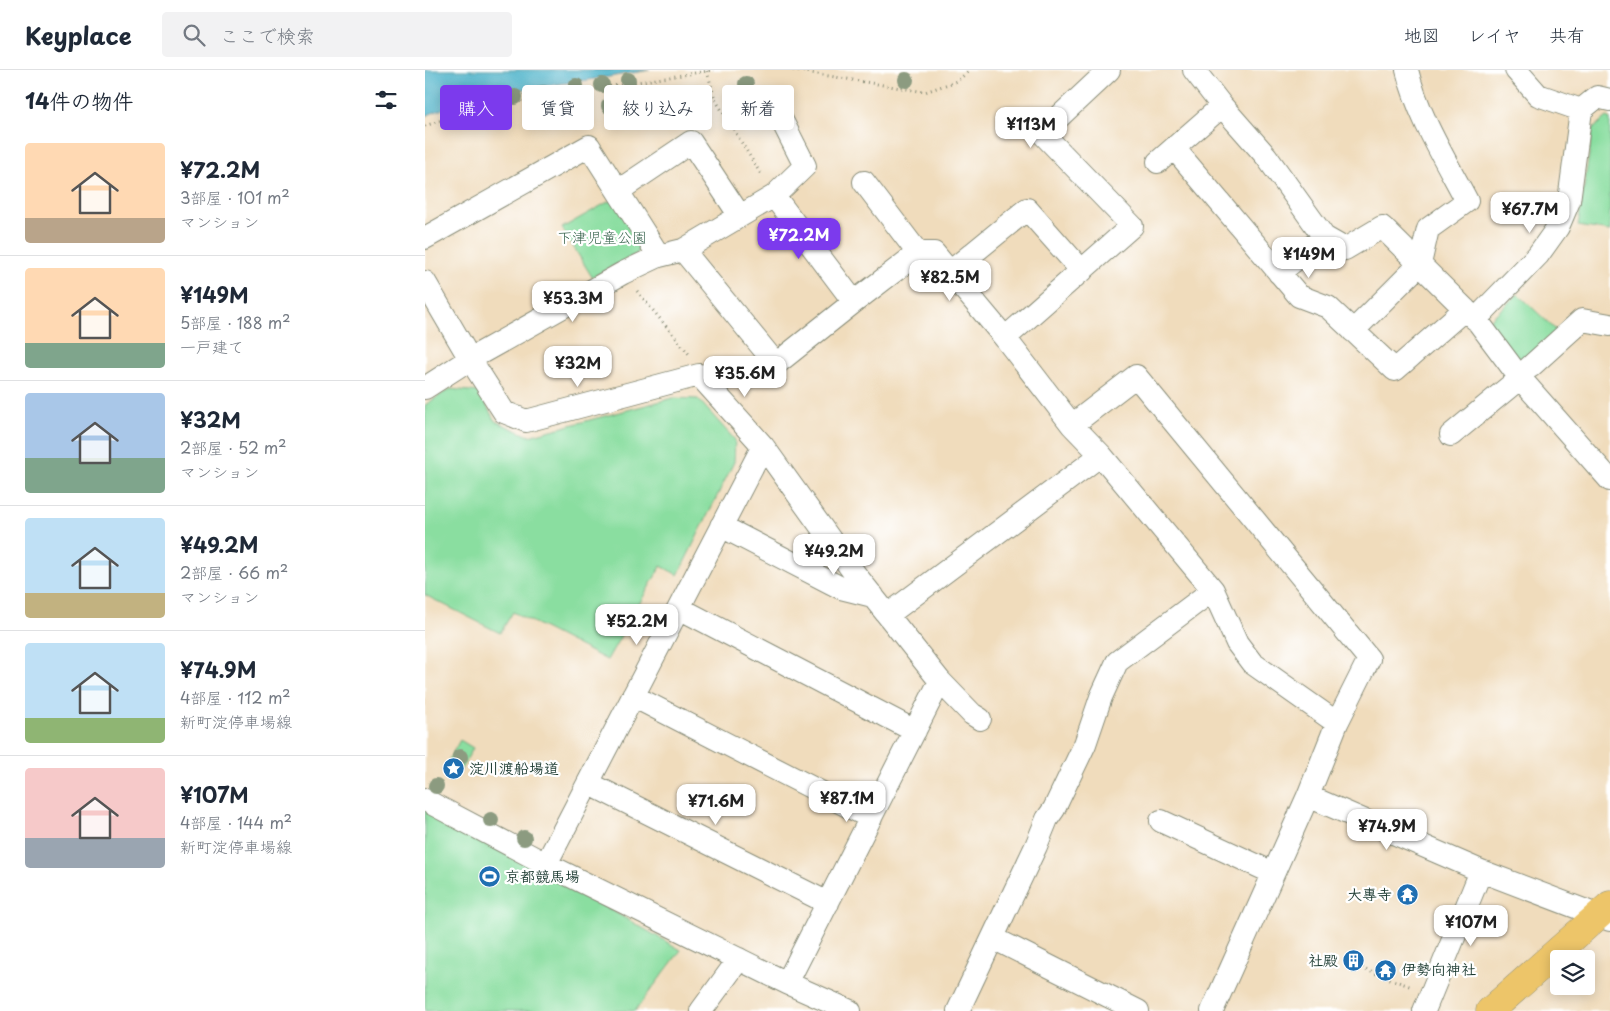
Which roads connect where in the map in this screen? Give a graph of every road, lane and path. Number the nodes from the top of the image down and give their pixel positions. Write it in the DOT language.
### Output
graph roads {
  1 [pos="714,70"];
  2 [pos="793,70"];
  3 [pos="970,70"];
  4 [pos="1109,70"];
  5 [pos="1194,70"];
  6 [pos="1407,70"];
  7 [pos="1516,70"];
  8 [pos="707,71"];
  9 [pos="1610,100"];
  10 [pos="1222,106"];
  11 [pos="1581,110"];
  12 [pos="425,126"];
  13 [pos="787,130"];
  14 [pos="864,182"];
  15 [pos="618,191"];
  16 [pos="774,196"];
  17 [pos="740,216"];
  18 [pos="1324,237"];
  19 [pos="425,238"];
  20 [pos="683,250"];
  21 [pos="918,253"];
  22 [pos="659,256"];
  23 [pos="1420,264"];
  24 [pos="1082,271"];
  25 [pos="950,272"];
  26 [pos="1279,273"];
  27 [pos="623,274"];
  28 [pos="425,282"];
  29 [pos="854,302"];
  30 [pos="1470,314"];
  31 [pos="1610,325"];
  32 [pos="1353,331"];
  33 [pos="1005,338"];
  34 [pos="470,359"];
  35 [pos="1525,373"];
  36 [pos="699,375"];
  37 [pos="425,388"];
  38 [pos="1072,425"];
  39 [pos="1451,436"];
  40 [pos="763,446"];
  41 [pos="1101,455"];
  42 [pos="1610,480"];
  43 [pos="721,526"];
  44 [pos="1213,590"];
  45 [pos="873,596"];
  46 [pos="679,608"];
  47 [pos="889,614"];
  48 [pos="941,680"];
  49 [pos="633,696"];
  50 [pos="980,719"];
  51 [pos="1337,723"];
  52 [pos="915,731"];
  53 [pos="588,783"];
  54 [pos="1308,796"];
  55 [pos="425,800"];
  56 [pos="871,818"];
  57 [pos="1161,821"];
  58 [pos="546,864"];
  59 [pos="1481,871"];
  60 [pos="1273,873"];
  61 [pos="828,903"];
  62 [pos="1606,913"];
  63 [pos="993,938"];
  64 [pos="739,960"];
  65 [pos="1360,963"];
  66 [pos="787,983"];
  67 [pos="817,1004"];
  68 [pos="1428,1006"];
  69 [pos="701,1011"];
  70 [pos="850,1011"];
  71 [pos="958,1011"];
  72 [pos="1138,1011"];
  73 [pos="1211,1011"];
  74 [pos="1491,1011"];
  1 -- 8 [label="path"];
  2 -- 3 [label="path"];
  4 -- 24 [label="street"];
  5 -- 10 [label="street"];
  6 -- 23 [label="street"];
  7 -- 11 [label="street"];
  8 -- 12 [label="path"];
  8 -- 16 [label="path"];
  9 -- 11 [label="street"];
  10 -- 18 [label="street"];
  10 -- 26 [label="street"];
  11 -- 30 [label="street"];
  13 -- 16 [label="street"];
  14 -- 21 [label="street"];
  15 -- 17 [label="street"];
  15 -- 19 [label="street"];
  15 -- 22 [label="street"];
  16 -- 17 [label="street"];
  16 -- 29 [label="street"];
  17 -- 20 [label="street"];
  18 -- 23 [label="street"];
  18 -- 26 [label="street"];
  20 -- 22 [label="street"];
  20 -- 29 [label="street"];
  21 -- 25 [label="street"];
  21 -- 29 [label="street"];
  22 -- 27 [label="street"];
  23 -- 30 [label="street"];
  23 -- 32 [label="street"];
  24 -- 25 [label="street"];
  24 -- 33 [label="street"];
  25 -- 33 [label="street"];
  26 -- 32 [label="street"];
  27 -- 34 [label="street"];
  27 -- 36 [label="path"];
  28 -- 34 [label="street"];
  30 -- 32 [label="street"];
  30 -- 35 [label="street"];
  31 -- 35 [label="street"];
  33 -- 38 [label="street"];
  34 -- 36 [label="street"];
  34 -- 37 [label="street"];
  35 -- 39 [label="street"];
  35 -- 42 [label="street"];
  36 -- 40 [label="street"];
  38 -- 41 [label="street"];
  38 -- 51 [label="street"];
  40 -- 43 [label="street"];
  40 -- 45 [label="street"];
  41 -- 44 [label="street"];
  41 -- 47 [label="street"];
  43 -- 45 [label="street"];
  43 -- 46 [label="street"];
  44 -- 51 [label="street"];
  44 -- 63 [label="street"];
  45 -- 47 [label="street"];
  46 -- 49 [label="street"];
  46 -- 52 [label="street"];
  47 -- 48 [label="street"];
  48 -- 50 [label="street"];
  48 -- 52 [label="street"];
  49 -- 53 [label="street"];
  49 -- 56 [label="street"];
  51 -- 54 [label="street"];
  52 -- 56 [label="street"];
  53 -- 58 [label="street"];
  53 -- 61 [label="street"];
  54 -- 59 [label="street"];
  54 -- 60 [label="street"];
  55 -- 58 [label="street"];
  56 -- 61 [label="street"];
  57 -- 60 [label="street"];
  58 -- 64 [label="street"];
  59 -- 62 [label="street"];
  59 -- 68 [label="street"];
  60 -- 73 [label="street"];
  61 -- 66 [label="street"];
  62 -- 74 [label="main road"];
  63 -- 71 [label="street"];
  63 -- 72 [label="street"];
  64 -- 66 [label="street"];
  64 -- 69 [label="street"];
  65 -- 68 [label="path"];
  66 -- 67 [label="street"];
  67 -- 70 [label="street"];
}
